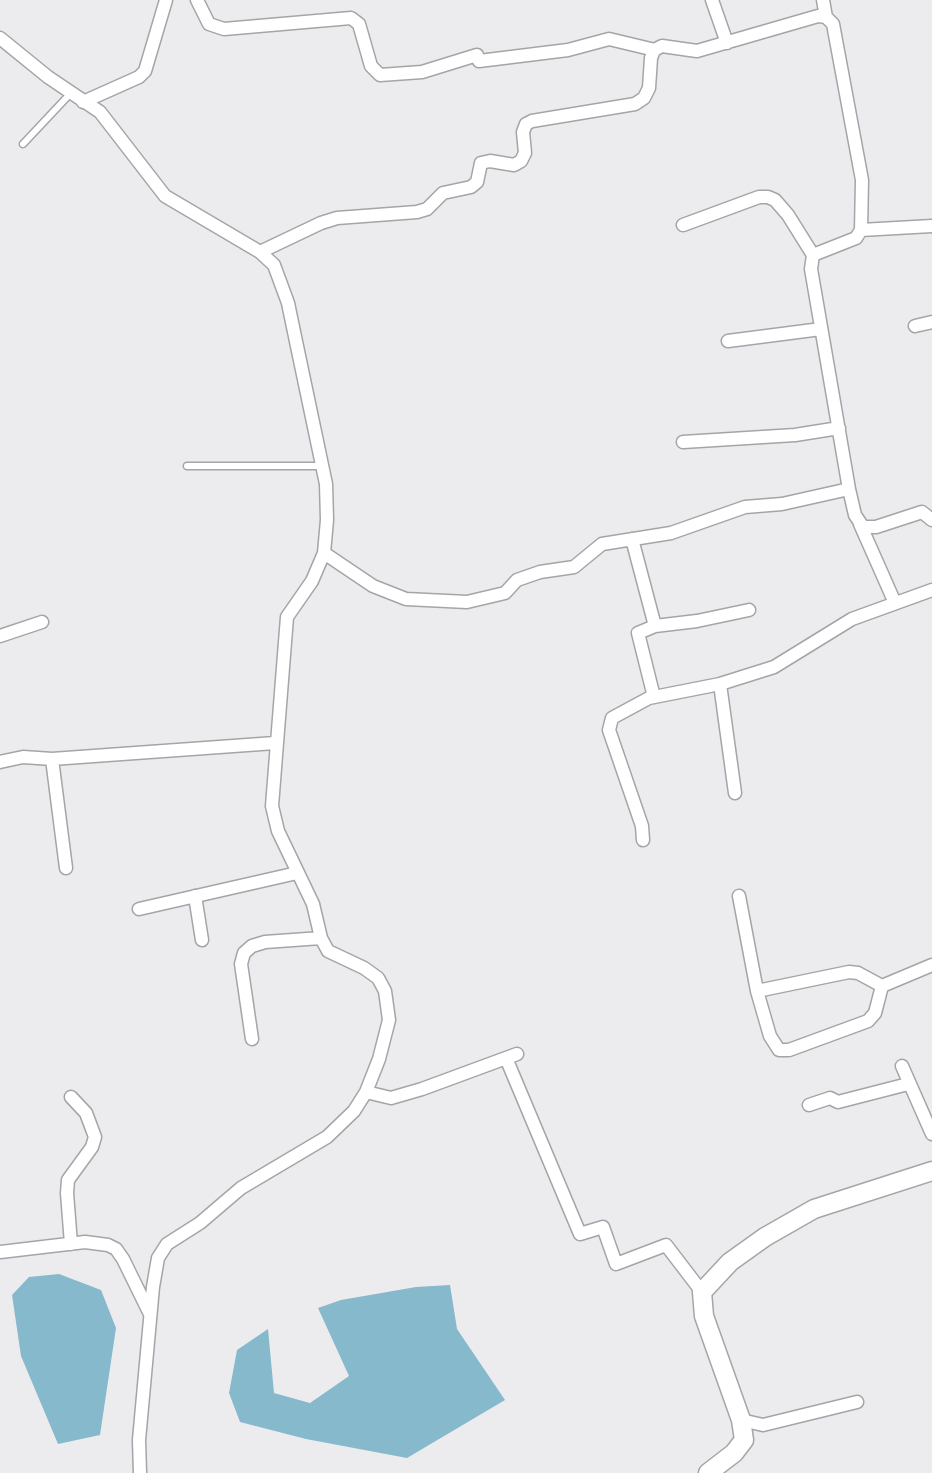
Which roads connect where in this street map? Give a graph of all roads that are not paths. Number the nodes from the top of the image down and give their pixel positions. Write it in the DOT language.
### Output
graph roads {
  1 [pos="166,0"];
  2 [pos="197,0"];
  3 [pos="712,0"];
  4 [pos="823,0"];
  5 [pos="826,17"];
  6 [pos="0,38"];
  7 [pos="727,43"];
  8 [pos="655,50"];
  9 [pos="70,94"];
  10 [pos="83,102"];
  11 [pos="23,144"];
  12 [pos="683,225"];
  13 [pos="932,226"];
  14 [pos="861,230"];
  15 [pos="260,252"];
  16 [pos="813,255"];
  17 [pos="932,322"];
  18 [pos="915,326"];
  19 [pos="821,329"];
  20 [pos="728,341"];
  21 [pos="839,428"];
  22 [pos="683,442"];
  23 [pos="187,466"];
  24 [pos="322,466"];
  25 [pos="849,489"];
  26 [pos="932,520"];
  27 [pos="860,524"];
  28 [pos="632,539"];
  29 [pos="324,554"];
  30 [pos="932,590"];
  31 [pos="895,603"];
  32 [pos="749,610"];
  33 [pos="42,622"];
  34 [pos="655,626"];
  35 [pos="0,636"];
  36 [pos="720,684"];
  37 [pos="654,697"];
  38 [pos="275,743"];
  39 [pos="52,759"];
  40 [pos="0,762"];
  41 [pos="735,793"];
  42 [pos="643,840"];
  43 [pos="66,868"];
  44 [pos="297,873"];
  45 [pos="195,896"];
  46 [pos="739,896"];
  47 [pos="140,909"];
  48 [pos="321,938"];
  49 [pos="202,940"];
  50 [pos="932,965"];
  51 [pos="882,986"];
  52 [pos="758,991"];
  53 [pos="252,1039"];
  54 [pos="902,1066"];
  55 [pos="908,1084"];
  56 [pos="366,1092"];
  57 [pos="71,1097"];
  58 [pos="809,1105"];
  59 [pos="932,1134"];
  60 [pos="932,1171"];
  61 [pos="71,1244"];
  62 [pos="0,1252"];
  63 [pos="702,1292"];
  64 [pos="150,1314"];
  65 [pos="857,1402"];
  66 [pos="741,1420"];
  67 [pos="140,1473"];
  68 [pos="708,1473"];
  1 -- 10 [label="street"];
  2 -- 8 [label="street"];
  3 -- 7 [label="street"];
  4 -- 5 [label="street"];
  5 -- 7 [label="street"];
  5 -- 14 [label="street"];
  6 -- 9 [label="street"];
  7 -- 8 [label="street"];
  8 -- 15 [label="street"];
  9 -- 10 [label="street"];
  9 -- 11 [label="lane"];
  10 -- 15 [label="street"];
  12 -- 16 [label="street"];
  13 -- 14 [label="street"];
  14 -- 16 [label="street"];
  15 -- 24 [label="street"];
  16 -- 19 [label="street"];
  17 -- 18 [label="street"];
  19 -- 20 [label="street"];
  19 -- 21 [label="street"];
  21 -- 22 [label="street"];
  21 -- 25 [label="street"];
  23 -- 24 [label="lane"];
  24 -- 29 [label="street"];
  25 -- 27 [label="street"];
  25 -- 28 [label="street"];
  26 -- 27 [label="street"];
  27 -- 31 [label="street"];
  28 -- 29 [label="street"];
  28 -- 34 [label="street"];
  29 -- 38 [label="street"];
  30 -- 31 [label="street"];
  31 -- 36 [label="street"];
  32 -- 34 [label="street"];
  33 -- 35 [label="street"];
  34 -- 37 [label="street"];
  36 -- 37 [label="street"];
  36 -- 41 [label="street"];
  37 -- 42 [label="street"];
  38 -- 39 [label="street"];
  38 -- 44 [label="street"];
  39 -- 40 [label="street"];
  39 -- 43 [label="street"];
  44 -- 45 [label="street"];
  44 -- 48 [label="street"];
  45 -- 47 [label="street"];
  45 -- 49 [label="street"];
  46 -- 52 [label="street"];
  48 -- 53 [label="street"];
  48 -- 56 [label="street"];
  50 -- 51 [label="street"];
  51 -- 52 [label="street"];
  51 -- 52 [label="street"];
  54 -- 55 [label="street"];
  55 -- 58 [label="street"];
  55 -- 59 [label="street"];
  56 -- 63 [label="street"];
  56 -- 64 [label="street"];
  57 -- 61 [label="street"];
  60 -- 63 [label="main road"];
  61 -- 62 [label="street"];
  61 -- 64 [label="street"];
  63 -- 66 [label="main road"];
  64 -- 67 [label="street"];
  65 -- 66 [label="street"];
  66 -- 68 [label="main road"];
}
